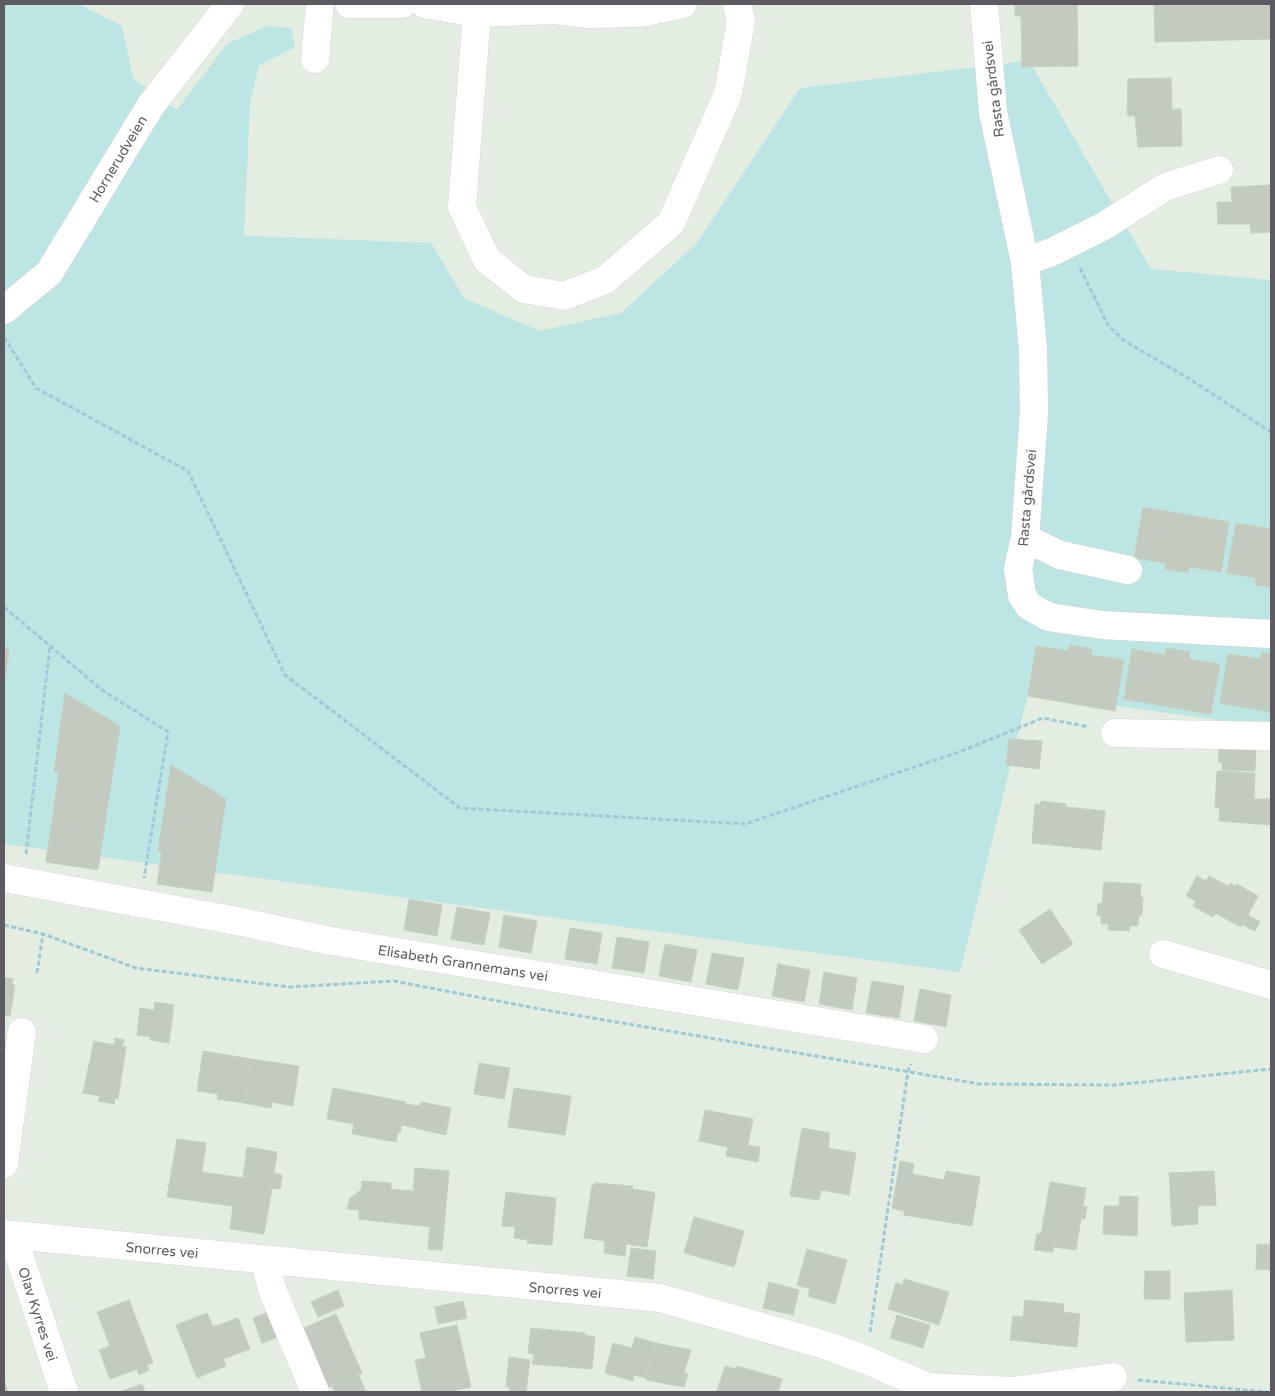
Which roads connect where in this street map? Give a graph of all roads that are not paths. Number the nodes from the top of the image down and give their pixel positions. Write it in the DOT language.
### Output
graph roads {
  1 [pos="230,4"];
  2 [pos="320,4"];
  3 [pos="349,4"];
  4 [pos="402,4"];
  5 [pos="424,4"];
  6 [pos="683,4"];
  7 [pos="737,4"];
  8 [pos="984,4"];
  9 [pos="586,9"];
  10 [pos="477,13"];
  11 [pos="315,59"];
  12 [pos="1219,170"];
  13 [pos="1025,262"];
  14 [pos="4,310"];
  15 [pos="1025,538"];
  16 [pos="1128,570"];
  17 [pos="1271,634"];
  18 [pos="1115,732"];
  19 [pos="1271,736"];
  20 [pos="13,880"];
  21 [pos="1163,954"];
  22 [pos="1271,985"];
  23 [pos="22,1032"];
  24 [pos="924,1039"];
  25 [pos="4,1164"];
  26 [pos="8,1235"];
  27 [pos="264,1260"];
  28 [pos="1113,1377"];
  29 [pos="928,1390"];
  30 [pos="64,1392"];
  31 [pos="315,1392"];
  1 -- 14 [label="street, Hornerudveien"];
  2 -- 11 [label="street"];
  3 -- 4 [label="street"];
  5 -- 10 [label="street"];
  6 -- 9 [label="street"];
  7 -- 10 [label="street"];
  8 -- 13 [label="street, Rasta gårdsvei"];
  9 -- 10 [label="street"];
  12 -- 13 [label="street"];
  13 -- 15 [label="street, Rasta gårdsvei"];
  15 -- 16 [label="street"];
  15 -- 17 [label="street, Rasta gårdsvei"];
  18 -- 19 [label="street"];
  20 -- 24 [label="street, Elisabeth Grannemans vei"];
  21 -- 22 [label="street"];
  23 -- 25 [label="street"];
  26 -- 27 [label="street, Snorres vei"];
  26 -- 30 [label="street, Olav Kyrres vei"];
  27 -- 29 [label="street, Snorres vei"];
  27 -- 31 [label="street"];
  28 -- 29 [label="street, Snorres vei"];
}
